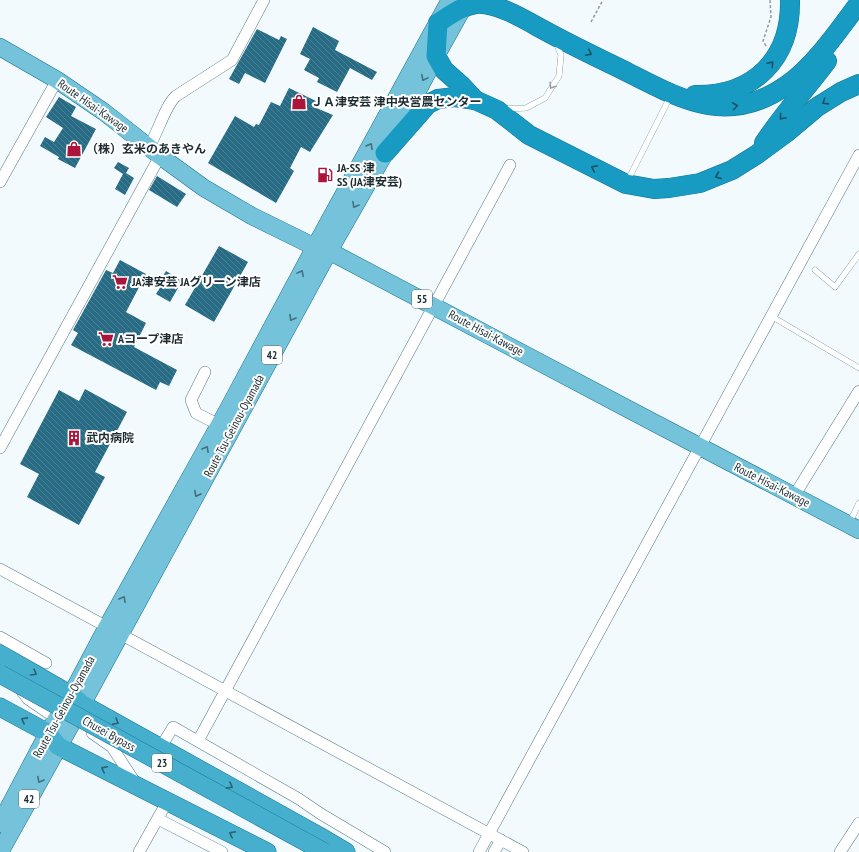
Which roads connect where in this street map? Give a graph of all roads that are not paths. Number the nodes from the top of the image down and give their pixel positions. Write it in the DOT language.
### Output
graph roads {
  1 [pos="264,0"];
  2 [pos="512,0"];
  3 [pos="790,0"];
  4 [pos="460,2"];
  5 [pos="859,4"];
  6 [pos="859,21"];
  7 [pos="438,22"];
  8 [pos="529,22"];
  9 [pos="554,36"];
  10 [pos="0,47"];
  11 [pos="436,56"];
  12 [pos="57,80"];
  13 [pos="859,84"];
  14 [pos="671,95"];
  15 [pos="475,100"];
  16 [pos="497,110"];
  17 [pos="154,151"];
  18 [pos="385,153"];
  19 [pos="756,155"];
  20 [pos="857,162"];
  21 [pos="510,165"];
  22 [pos="0,182"];
  23 [pos="626,184"];
  24 [pos="322,249"];
  25 [pos="858,258"];
  26 [pos="816,270"];
  27 [pos="434,305"];
  28 [pos="771,316"];
  29 [pos="859,368"];
  30 [pos="205,372"];
  31 [pos="859,390"];
  32 [pos="225,428"];
  33 [pos="700,447"];
  34 [pos="0,448"];
  35 [pos="794,496"];
  36 [pos="859,503"];
  37 [pos="854,527"];
  38 [pos="0,569"];
  39 [pos="114,631"];
  40 [pos="0,638"];
  41 [pos="0,654"];
  42 [pos="0,663"];
  43 [pos="46,663"];
  44 [pos="0,674"];
  45 [pos="225,691"];
  46 [pos="73,701"];
  47 [pos="2,711"];
  48 [pos="61,730"];
  49 [pos="198,741"];
  50 [pos="161,747"];
  51 [pos="137,786"];
  52 [pos="167,802"];
  53 [pos="158,818"];
  54 [pos="859,822"];
  55 [pos="0,824"];
  56 [pos="486,832"];
  57 [pos="500,840"];
  58 [pos="0,852"];
  59 [pos="139,852"];
  60 [pos="222,852"];
  61 [pos="267,852"];
  62 [pos="324,852"];
  63 [pos="346,852"];
  64 [pos="385,852"];
  65 [pos="471,852"];
  66 [pos="479,852"];
  67 [pos="494,852"];
  68 [pos="523,852"];
  69 [pos="840,852"];
  1 -- 17 [label="street"];
  2 -- 8 [label="highway"];
  14 -- 3 [label="highway, one-way"];
  4 -- 7 [label="highway"];
  4 -- 8 [label="highway"];
  4 -- 11 [label="main road, Route Tsu-Geinou-Oyamada / 42"];
  14 -- 5 [label="highway, one-way"];
  6 -- 19 [label="highway, one-way"];
  7 -- 11 [label="highway"];
  24 -- 7 [label="main road, Route Tsu-Geinou-Oyamada / 42, one-way"];
  8 -- 9 [label="highway"];
  9 -- 14 [label="highway, one-way"];
  9 -- 16 [label="lane, one-way"];
  10 -- 12 [label="main road, Route Hisai-Kawage / 55"];
  11 -- 15 [label="highway"];
  11 -- 18 [label="main road, Route Tsu-Geinou-Oyamada / 42, one-way"];
  12 -- 17 [label="main road, Route Hisai-Kawage / 55"];
  12 -- 22 [label="street"];
  13 -- 19 [label="highway, one-way"];
  14 -- 23 [label="lane"];
  15 -- 16 [label="highway"];
  15 -- 18 [label="highway"];
  23 -- 16 [label="highway, one-way"];
  17 -- 24 [label="main road, Route Hisai-Kawage / 55"];
  17 -- 34 [label="street"];
  18 -- 24 [label="main road, Route Tsu-Geinou-Oyamada / 42, one-way"];
  19 -- 23 [label="highway, one-way"];
  20 -- 28 [label="street"];
  21 -- 27 [label="street"];
  24 -- 27 [label="main road, Route Hisai-Kawage / 55"];
  24 -- 32 [label="main road, Route Tsu-Geinou-Oyamada / 42"];
  25 -- 26 [label="lane"];
  27 -- 33 [label="main road, Route Hisai-Kawage / 55"];
  27 -- 45 [label="street"];
  28 -- 29 [label="lane"];
  28 -- 33 [label="street"];
  30 -- 32 [label="street"];
  31 -- 35 [label="street"];
  32 -- 39 [label="main road, Route Tsu-Geinou-Oyamada / 42"];
  33 -- 35 [label="main road, Route Hisai-Kawage / 55"];
  33 -- 56 [label="street"];
  35 -- 37 [label="main road, Route Hisai-Kawage / 55"];
  36 -- 37 [label="lane"];
  38 -- 39 [label="street"];
  39 -- 45 [label="street"];
  39 -- 46 [label="main road, Route Tsu-Geinou-Oyamada / 42"];
  40 -- 43 [label="street"];
  41 -- 46 [label="highway, one-way"];
  42 -- 48 [label="street"];
  44 -- 62 [label="highway, Chusei Bypass / 23, bridge"];
  45 -- 49 [label="street"];
  45 -- 56 [label="street"];
  46 -- 48 [label="main road, Route Tsu-Geinou-Oyamada / 42"];
  46 -- 50 [label="highway, one-way"];
  48 -- 47 [label="highway, one-way"];
  51 -- 48 [label="highway, one-way"];
  48 -- 51 [label="street"];
  48 -- 55 [label="main road, Route Tsu-Geinou-Oyamada / 42"];
  48 -- 58 [label="main road, Route Tsu-Geinou-Oyamada / 42, one-way"];
  49 -- 50 [label="street"];
  49 -- 64 [label="street"];
  50 -- 63 [label="highway, one-way"];
  51 -- 52 [label="highway"];
  52 -- 53 [label="street"];
  61 -- 52 [label="highway, one-way"];
  53 -- 59 [label="street"];
  53 -- 60 [label="street"];
  54 -- 69 [label="street"];
  56 -- 57 [label="street"];
  56 -- 65 [label="street"];
  56 -- 66 [label="street"];
  57 -- 67 [label="street"];
  57 -- 68 [label="street"];
}
